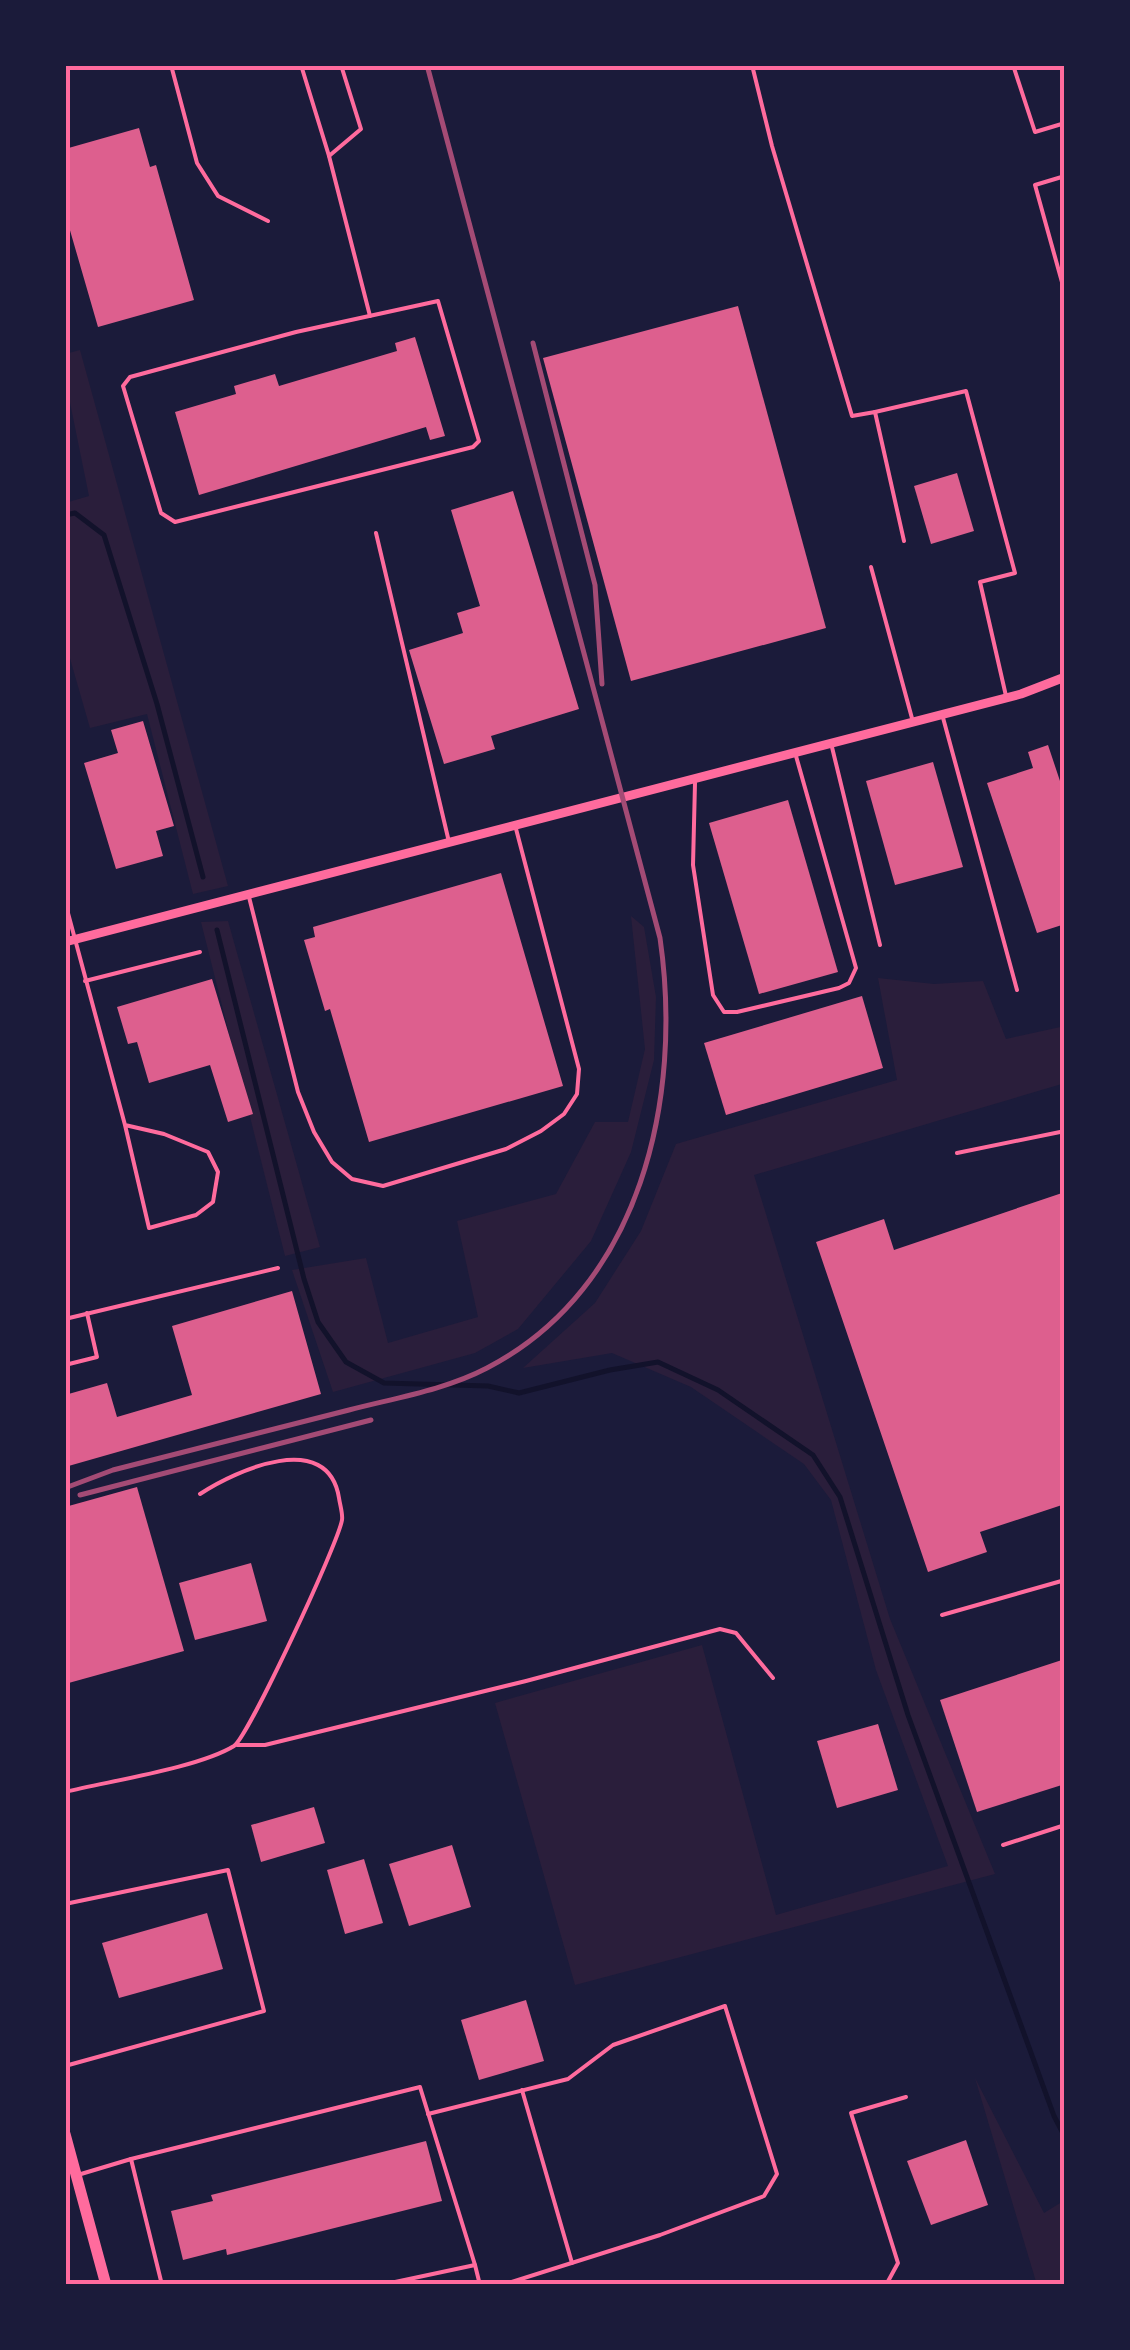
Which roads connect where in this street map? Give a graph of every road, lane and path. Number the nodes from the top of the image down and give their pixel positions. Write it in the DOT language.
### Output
graph roads {
  1 [pos="172,65"];
  2 [pos="301,65"];
  3 [pos="341,65"];
  4 [pos="752,65"];
  5 [pos="1014,65"];
  6 [pos="1065,123"];
  7 [pos="329,156"];
  8 [pos="1065,176"];
  9 [pos="268,220"];
  10 [pos="1065,293"];
  11 [pos="370,316"];
  12 [pos="875,412"];
  13 [pos="376,533"];
  14 [pos="904,541"];
  15 [pos="870,567"];
  16 [pos="1065,677"];
  17 [pos="1006,698"];
  18 [pos="942,714"];
  19 [pos="913,722"];
  20 [pos="831,743"];
  21 [pos="795,752"];
  22 [pos="695,778"];
  23 [pos="516,825"];
  24 [pos="449,842"];
  25 [pos="248,894"];
  26 [pos="65,902"];
  27 [pos="69,941"];
  28 [pos="880,945"];
  29 [pos="200,952"];
  30 [pos="85,981"];
  31 [pos="1016,990"];
  32 [pos="125,1125"];
  33 [pos="1065,1132"];
  34 [pos="957,1153"];
  35 [pos="278,1268"];
  36 [pos="87,1314"];
  37 [pos="65,1319"];
  38 [pos="65,1366"];
  39 [pos="200,1494"];
  40 [pos="1065,1580"];
  41 [pos="942,1615"];
  42 [pos="773,1678"];
  43 [pos="238,1745"];
  44 [pos="65,1792"];
  45 [pos="1065,1825"];
  46 [pos="1003,1845"];
  47 [pos="65,1904"];
  48 [pos="65,2066"];
  49 [pos="522,2090"];
  50 [pos="906,2097"];
  51 [pos="428,2114"];
  52 [pos="65,2134"];
  53 [pos="131,2159"];
  54 [pos="76,2176"];
  55 [pos="572,2263"];
  56 [pos="475,2265"];
  57 [pos="106,2285"];
  58 [pos="162,2285"];
  59 [pos="382,2285"];
  60 [pos="480,2285"];
  61 [pos="502,2285"];
  62 [pos="886,2285"];
  1 -- 9 [label="lane"];
  2 -- 7 [label="lane"];
  3 -- 7 [label="lane"];
  4 -- 12 [label="lane"];
  5 -- 6 [label="lane"];
  7 -- 11 [label="lane"];
  8 -- 10 [label="lane"];
  11 -- 11 [label="lane"];
  12 -- 14 [label="lane"];
  12 -- 17 [label="lane"];
  13 -- 24 [label="lane"];
  15 -- 19 [label="lane"];
  16 -- 17 [label="street"];
  17 -- 18 [label="street"];
  18 -- 19 [label="street"];
  18 -- 31 [label="lane"];
  19 -- 20 [label="street"];
  20 -- 21 [label="street"];
  20 -- 28 [label="lane"];
  21 -- 22 [label="street"];
  21 -- 22 [label="lane"];
  22 -- 23 [label="street"];
  23 -- 24 [label="street"];
  23 -- 25 [label="lane"];
  24 -- 25 [label="street"];
  25 -- 27 [label="street"];
  26 -- 27 [label="lane"];
  27 -- 30 [label="lane"];
  29 -- 30 [label="lane"];
  30 -- 32 [label="lane"];
  32 -- 32 [label="lane"];
  33 -- 34 [label="lane"];
  35 -- 36 [label="lane"];
  36 -- 37 [label="lane"];
  36 -- 38 [label="lane"];
  39 -- 43 [label="lane"];
  40 -- 41 [label="lane"];
  42 -- 43 [label="lane"];
  43 -- 44 [label="lane"];
  45 -- 46 [label="lane"];
  47 -- 48 [label="lane"];
  49 -- 51 [label="lane"];
  49 -- 55 [label="lane"];
  49 -- 55 [label="lane"];
  50 -- 62 [label="lane"];
  51 -- 53 [label="lane"];
  51 -- 56 [label="lane"];
  52 -- 54 [label="main road"];
  53 -- 54 [label="lane"];
  53 -- 58 [label="lane"];
  54 -- 57 [label="main road"];
  55 -- 61 [label="lane"];
  56 -- 59 [label="lane"];
  56 -- 60 [label="lane"];
}
